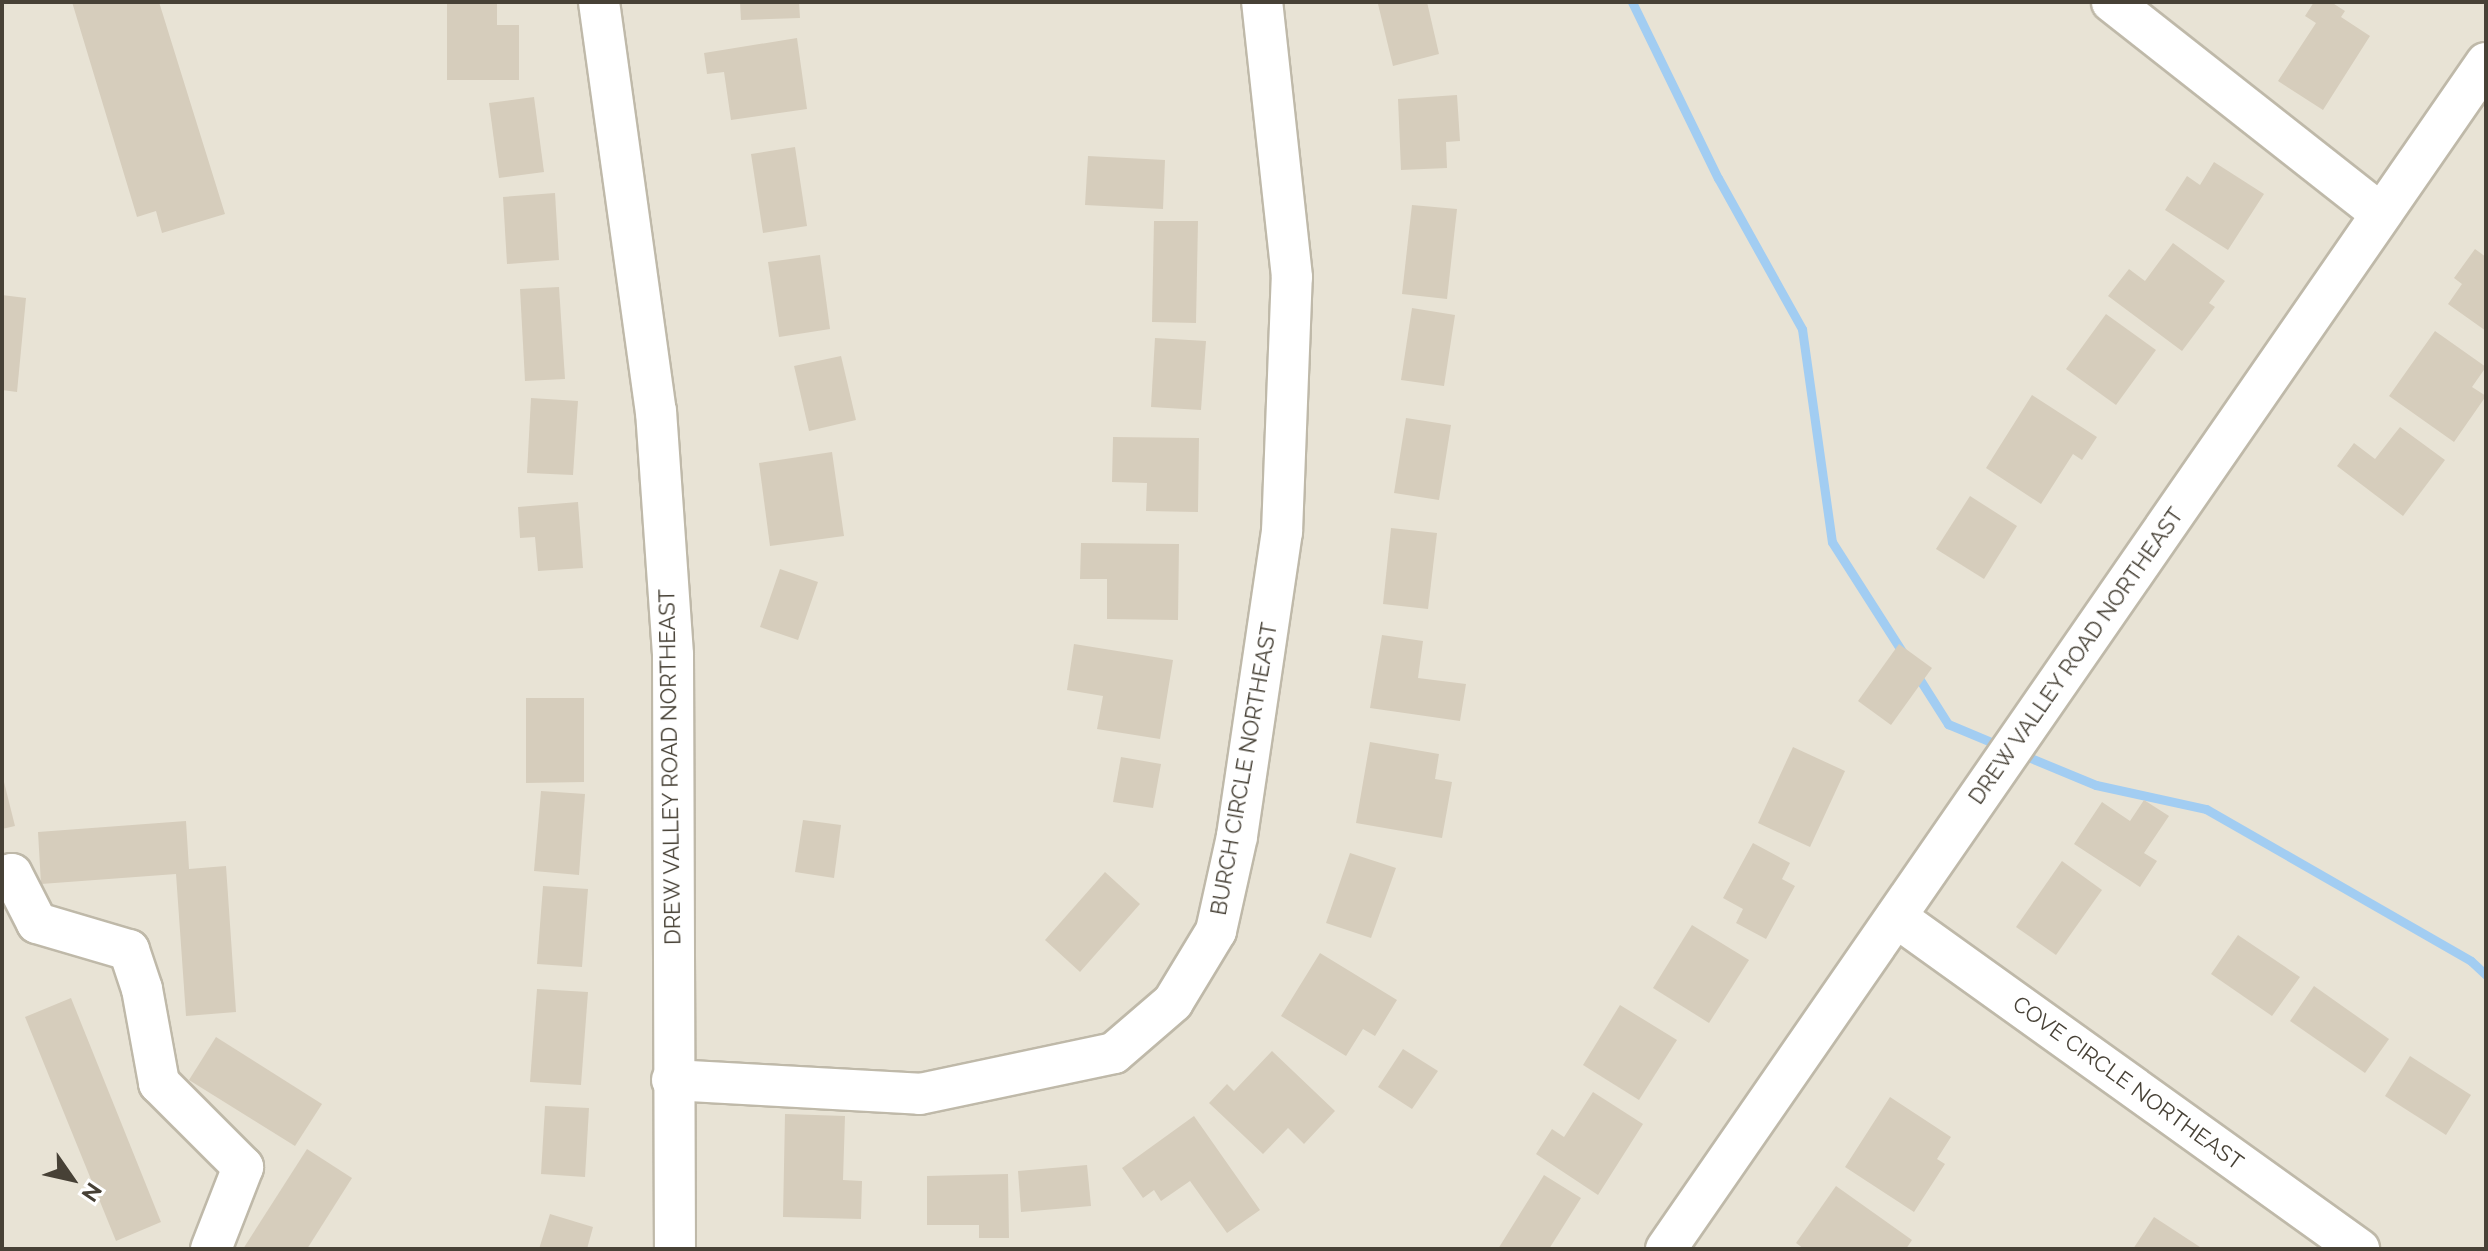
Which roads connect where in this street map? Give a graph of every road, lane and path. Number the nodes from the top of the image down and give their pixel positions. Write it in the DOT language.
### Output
graph roads {
  1 [pos="599,2"];
  2 [pos="1262,2"];
  3 [pos="2112,2"];
  4 [pos="2486,63"];
  5 [pos="2381,214"];
  6 [pos="2,877"];
  7 [pos="1896,917"];
  8 [pos="672,1080"];
  9 [pos="211,1249"];
  10 [pos="675,1249"];
  11 [pos="1666,1249"];
  12 [pos="2359,1249"];
  1 -- 8 [label="street, DREW VALLEY ROAD NORTHEAST"];
  2 -- 8 [label="street, BURCH CIRCLE NORTHEAST"];
  3 -- 5 [label="street"];
  4 -- 5 [label="street, DREW VALLEY ROAD NORTHEAST"];
  5 -- 7 [label="street, DREW VALLEY ROAD NORTHEAST"];
  6 -- 9 [label="street"];
  7 -- 11 [label="street, DREW VALLEY ROAD NORTHEAST"];
  7 -- 12 [label="street, COVE CIRCLE NORTHEAST"];
  8 -- 10 [label="street, DREW VALLEY ROAD NORTHEAST"];
}
